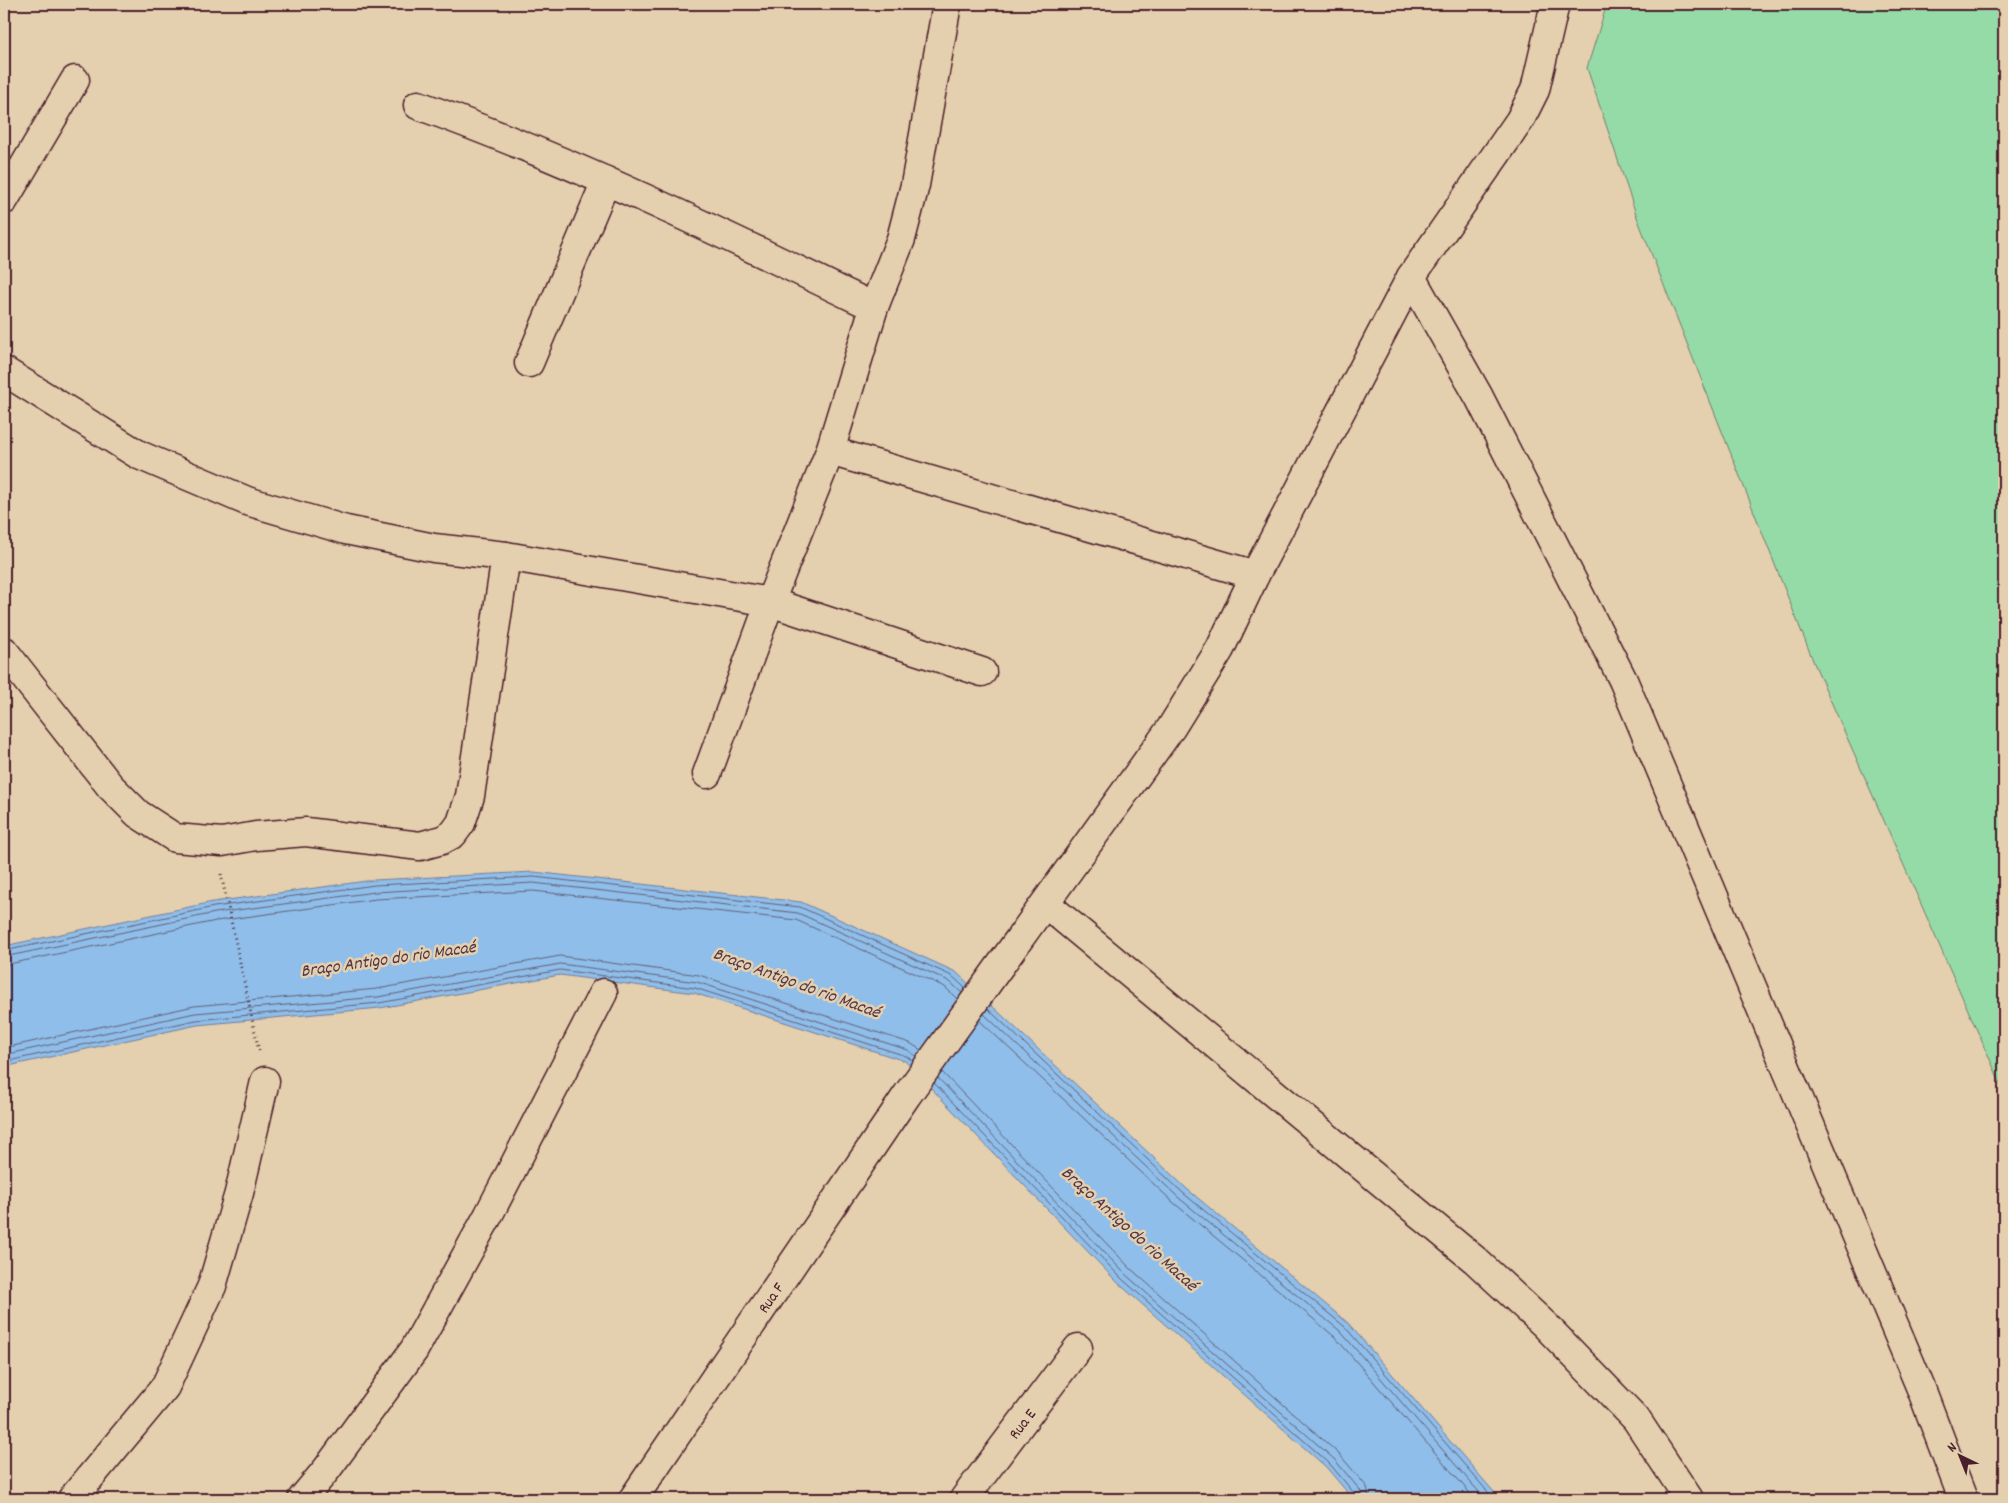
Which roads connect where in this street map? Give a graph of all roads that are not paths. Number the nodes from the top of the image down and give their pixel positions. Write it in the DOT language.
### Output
graph roads {
  1 [pos="947,4"];
  2 [pos="1554,4"];
  3 [pos="75,80"];
  4 [pos="418,105"];
  5 [pos="606,181"];
  6 [pos="4,200"];
  7 [pos="1411,277"];
  8 [pos="874,307"];
  9 [pos="529,363"];
  10 [pos="4,370"];
  11 [pos="830,451"];
  12 [pos="506,556"];
  13 [pos="1255,575"];
  14 [pos="770,602"];
  15 [pos="4,651"];
  16 [pos="982,672"];
  17 [pos="707,774"];
  18 [pos="1046,904"];
  19 [pos="603,993"];
  20 [pos="266,1081"];
  21 [pos="1078,1348"];
  22 [pos="72,1499"];
  23 [pos="302,1499"];
  24 [pos="633,1499"];
  25 [pos="964,1499"];
  26 [pos="1689,1499"];
  27 [pos="1963,1499"];
  1 -- 8 [label="street"];
  2 -- 7 [label="street, Rua F"];
  3 -- 6 [label="street"];
  4 -- 5 [label="street"];
  5 -- 8 [label="street"];
  5 -- 9 [label="street"];
  7 -- 13 [label="street, Rua F"];
  7 -- 27 [label="street"];
  8 -- 11 [label="street"];
  10 -- 12 [label="street"];
  11 -- 13 [label="street"];
  11 -- 14 [label="street"];
  12 -- 14 [label="street"];
  12 -- 15 [label="street"];
  13 -- 18 [label="street, Rua F"];
  14 -- 16 [label="street"];
  14 -- 17 [label="street"];
  18 -- 24 [label="street, Rua F"];
  18 -- 26 [label="street"];
  19 -- 23 [label="street"];
  20 -- 22 [label="street"];
  21 -- 25 [label="street, Rua E"];
}
